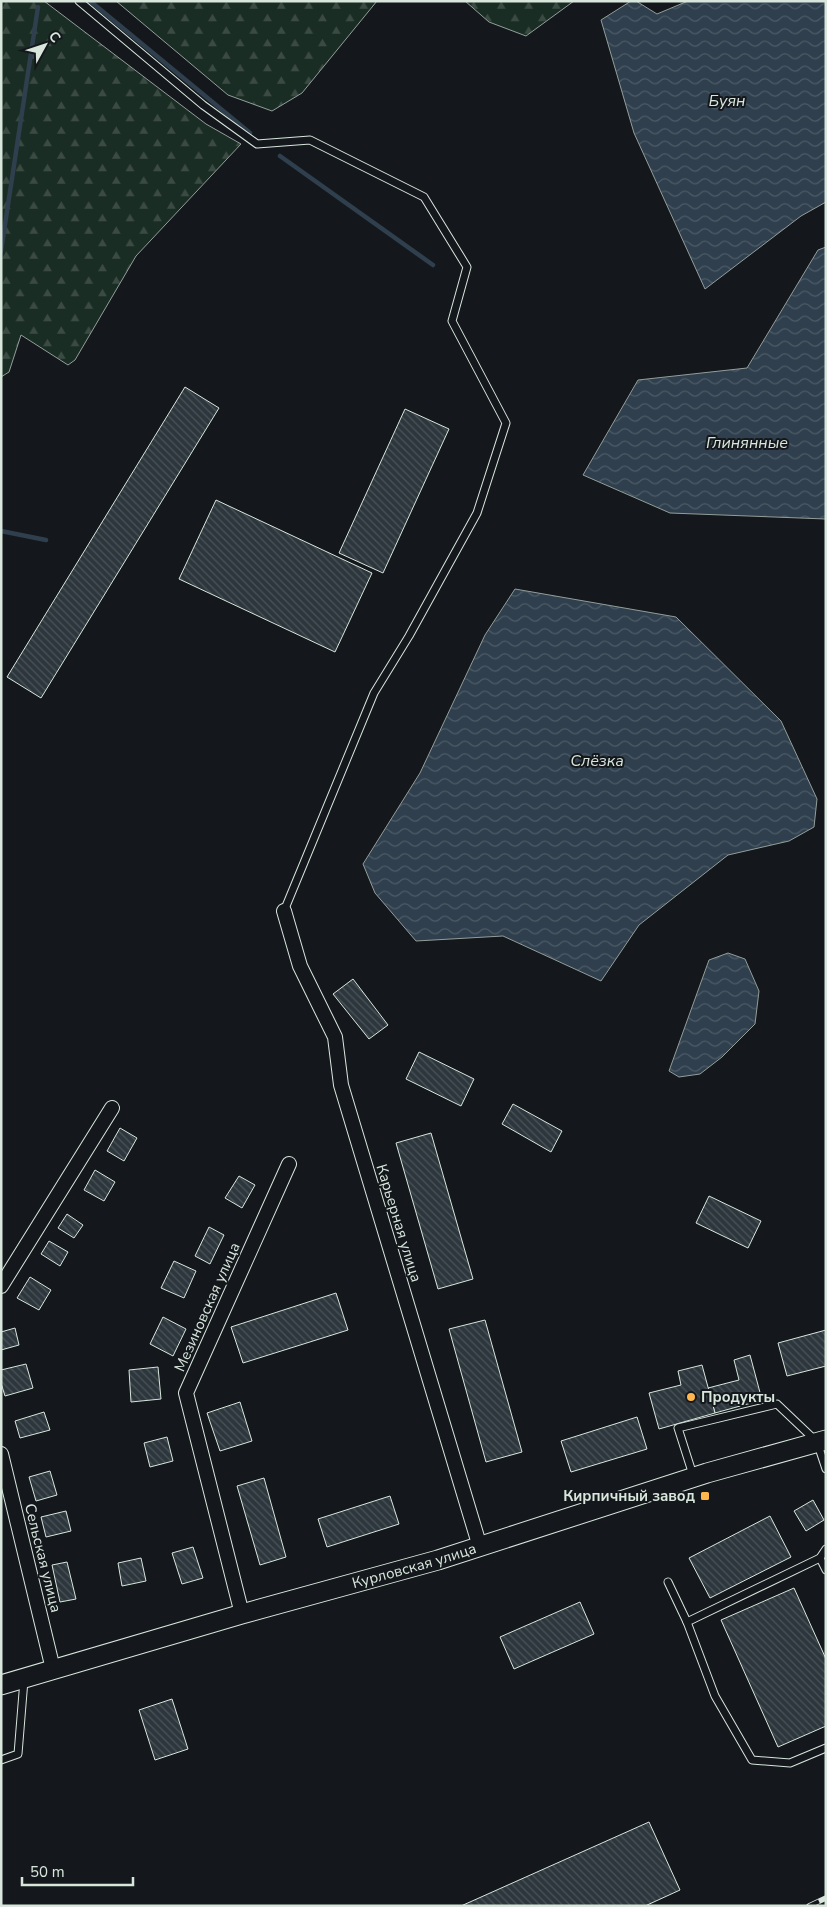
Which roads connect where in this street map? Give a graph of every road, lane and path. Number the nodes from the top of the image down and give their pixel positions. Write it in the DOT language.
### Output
graph roads {
  1 [pos="79,1"];
  2 [pos="284,911"];
  3 [pos="112,1108"];
  4 [pos="289,1164"];
  5 [pos="1,1286"];
  6 [pos="821,1441"];
  7 [pos="1,1454"];
  8 [pos="826,1469"];
  9 [pos="694,1477"];
  10 [pos="480,1547"];
  11 [pos="826,1548"];
  12 [pos="820,1558"];
  13 [pos="826,1570"];
  14 [pos="668,1582"];
  15 [pos="242,1614"];
  16 [pos="687,1622"];
  17 [pos="53,1669"];
  18 [pos="24,1678"];
  19 [pos="1,1685"];
  20 [pos="826,1748"];
  21 [pos="1,1760"];
  1 -- 2 [label="lane"];
  2 -- 10 [label="street, Карьерная улица"];
  3 -- 5 [label="street"];
  4 -- 15 [label="street, Мезиновская улица"];
  6 -- 8 [label="lane"];
  6 -- 9 [label="main road, Курловская улица"];
  6 -- 9 [label="lane"];
  7 -- 17 [label="street, Сельская улица"];
  9 -- 10 [label="main road, Курловская улица"];
  10 -- 15 [label="main road, Курловская улица"];
  11 -- 12 [label="lane"];
  12 -- 13 [label="lane"];
  12 -- 16 [label="lane"];
  14 -- 16 [label="lane"];
  15 -- 17 [label="main road, Курловская улица"];
  16 -- 20 [label="lane"];
  17 -- 18 [label="main road, Курловская улица"];
  18 -- 19 [label="main road, Курловская улица"];
  18 -- 21 [label="lane"];
}
